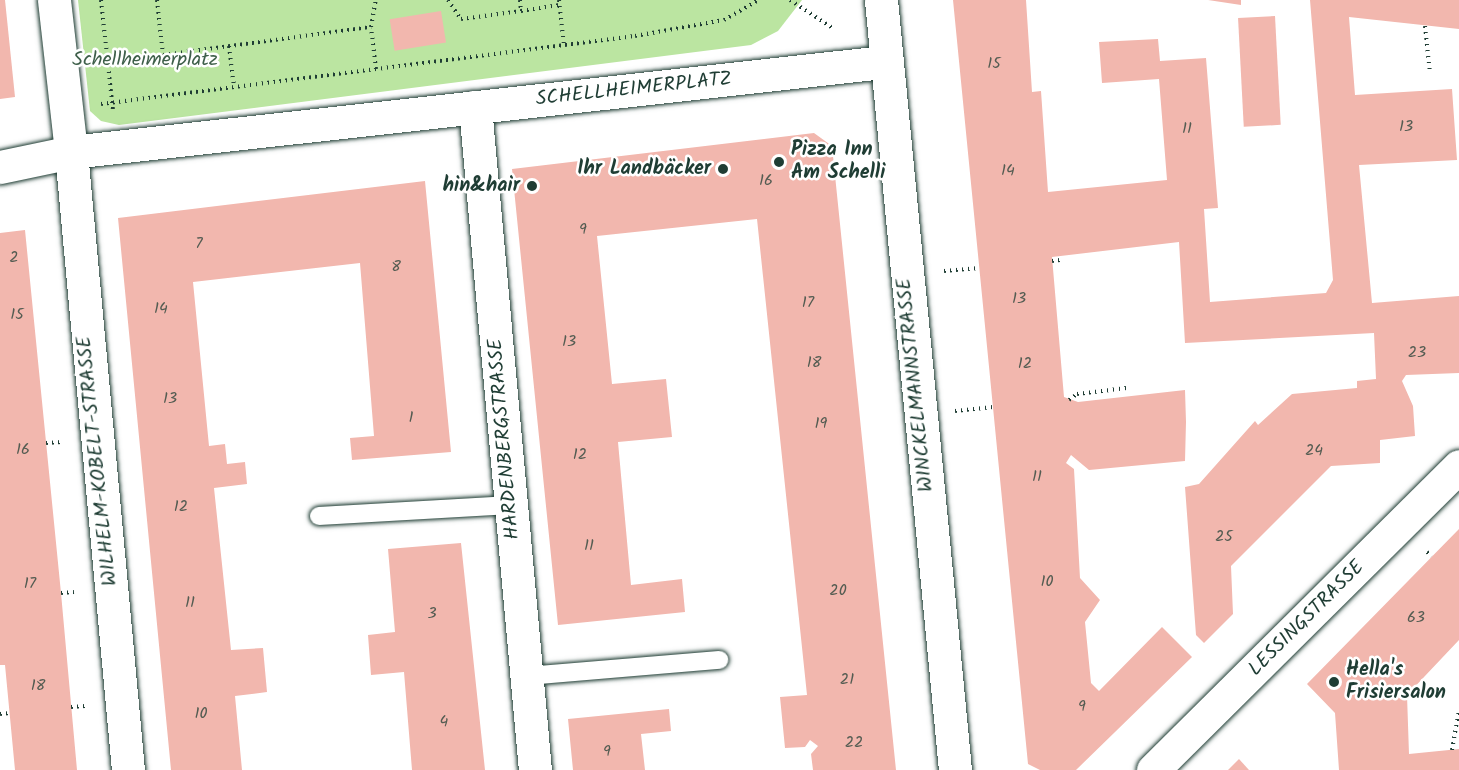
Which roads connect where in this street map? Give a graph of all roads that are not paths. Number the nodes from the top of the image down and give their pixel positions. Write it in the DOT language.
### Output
graph roads {
  1 [pos="54,0"];
  2 [pos="881,0"];
  3 [pos="884,62"];
  4 [pos="475,107"];
  5 [pos="71,152"];
  6 [pos="0,167"];
  7 [pos="1459,466"];
  8 [pos="511,505"];
  9 [pos="318,516"];
  10 [pos="719,660"];
  11 [pos="527,676"];
  12 [pos="128,770"];
  13 [pos="535,770"];
  14 [pos="955,770"];
  15 [pos="1153,770"];
  1 -- 5 [label="street"];
  2 -- 3 [label="street, WINCKELMANNSTRASSE"];
  3 -- 4 [label="street, SCHELLHEIMERPLATZ"];
  3 -- 14 [label="street, WINCKELMANNSTRASSE"];
  4 -- 5 [label="street, SCHELLHEIMERPLATZ"];
  4 -- 8 [label="street, HARDENBERGSTRASSE"];
  5 -- 6 [label="street, SCHELLHEIMERPLATZ"];
  5 -- 12 [label="street, WILHELM-KOBELT-STRASSE"];
  7 -- 15 [label="street, LESSINGSTRASSE"];
  8 -- 9 [label="lane"];
  8 -- 11 [label="street, HARDENBERGSTRASSE"];
  10 -- 11 [label="lane"];
  11 -- 13 [label="street, HARDENBERGSTRASSE"];
}
